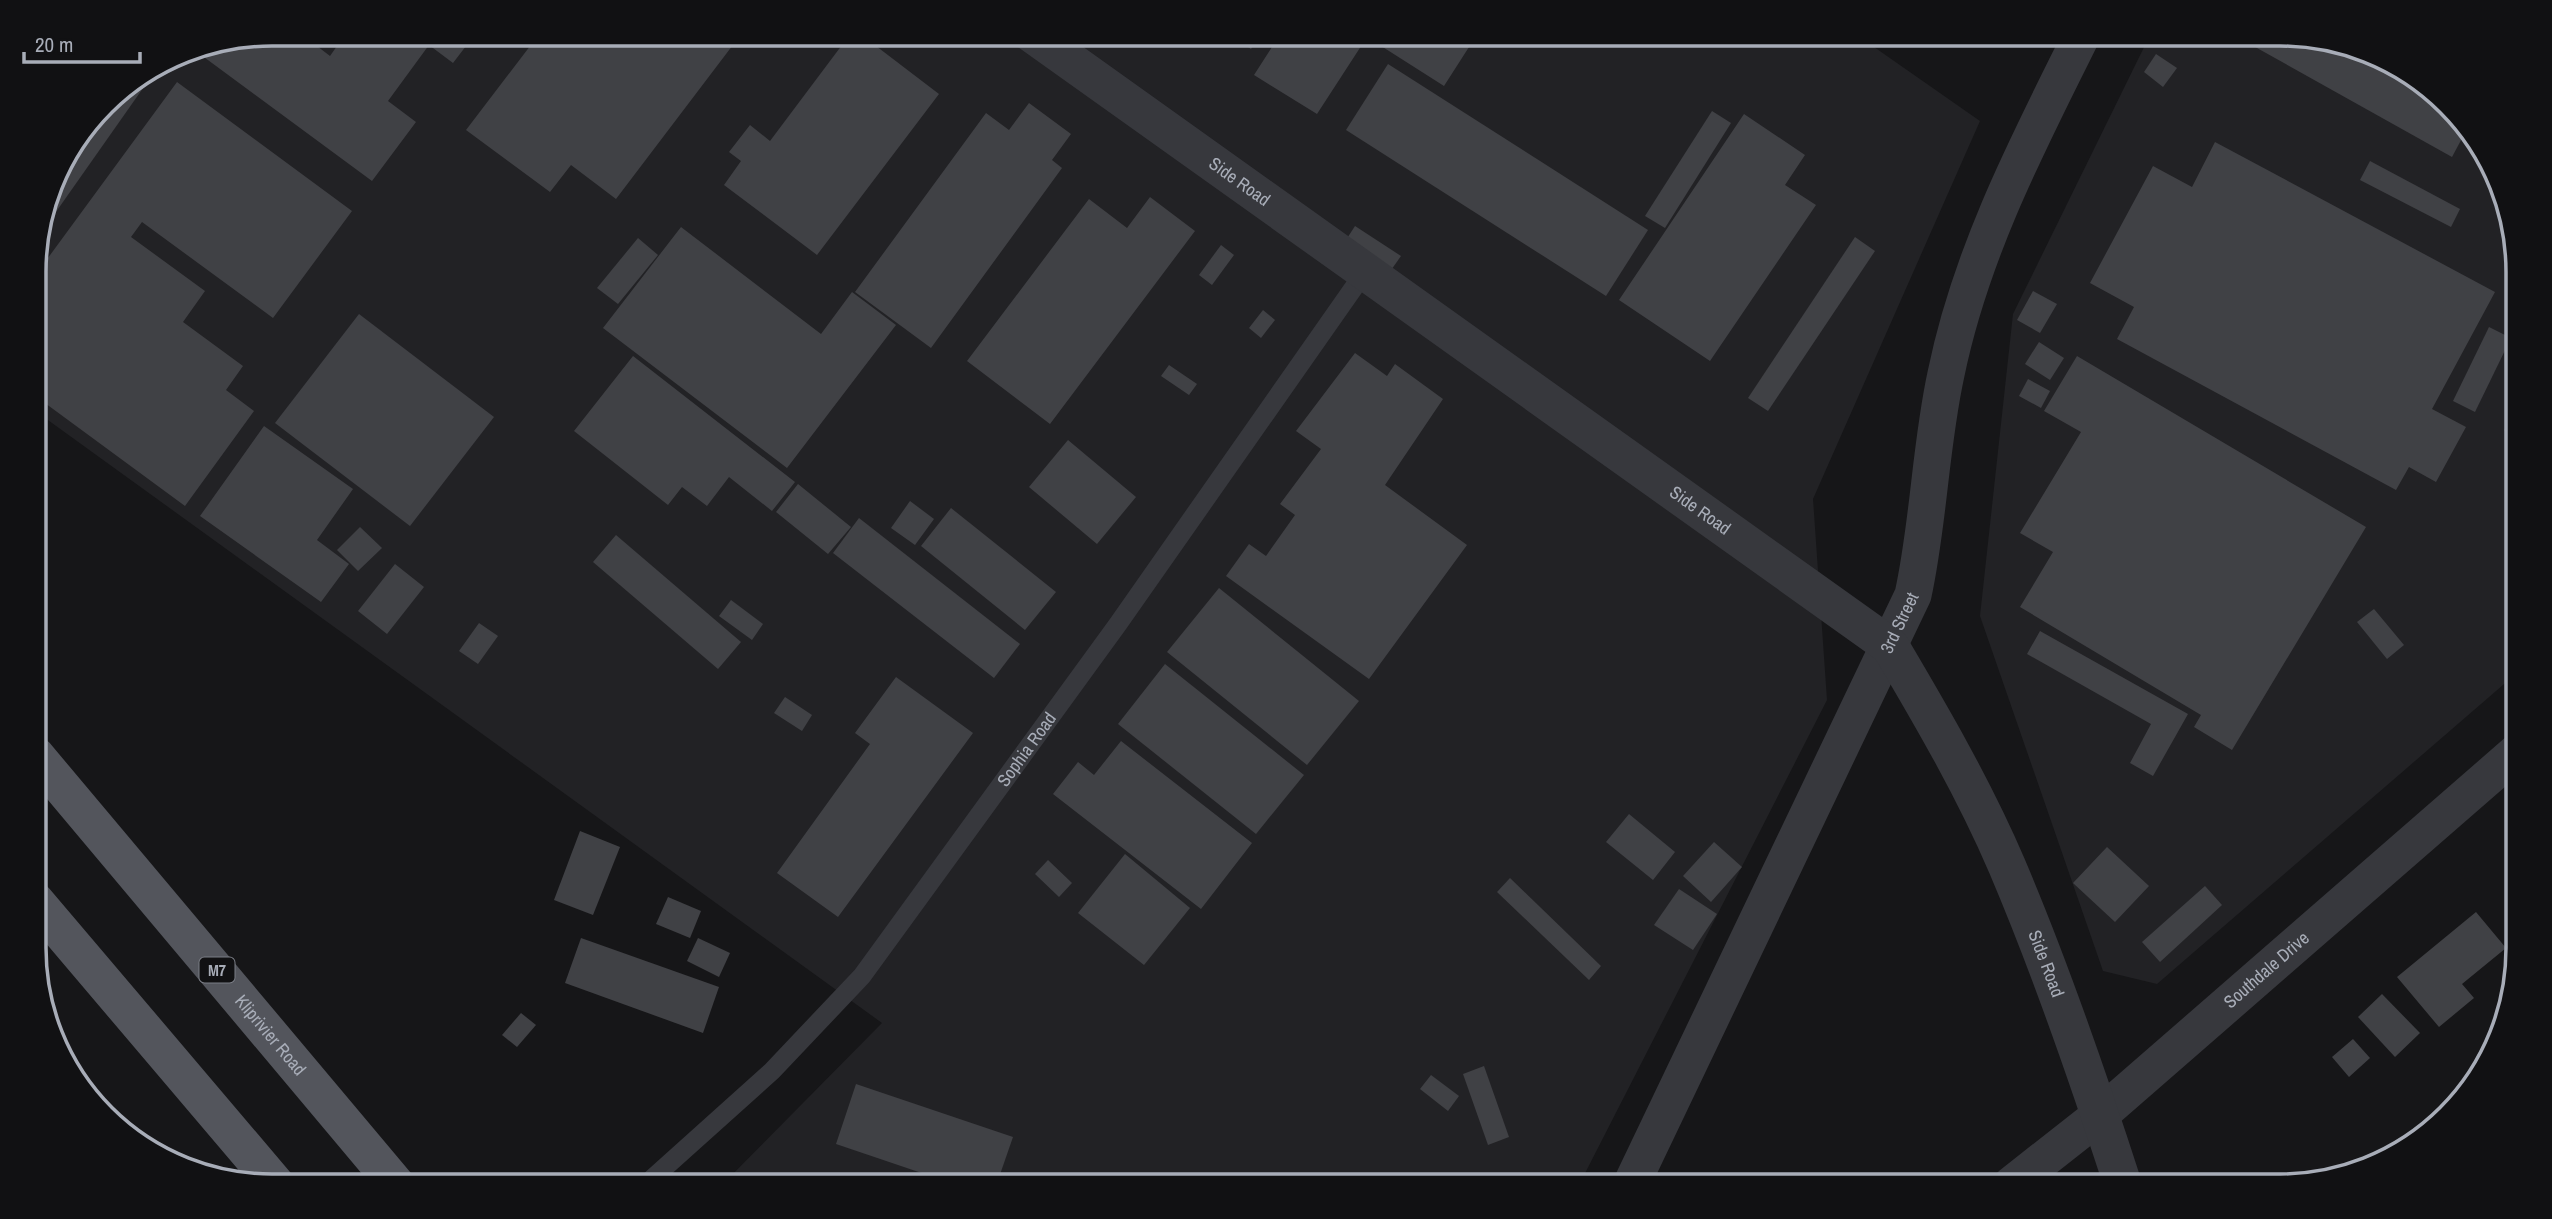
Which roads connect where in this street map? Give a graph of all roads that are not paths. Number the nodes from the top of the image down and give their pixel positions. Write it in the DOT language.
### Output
graph roads {
  1 [pos="1049,46"];
  2 [pos="2077,46"];
  3 [pos="1364,273"];
  4 [pos="1890,646"];
  5 [pos="2506,761"];
  6 [pos="46,768"];
  7 [pos="46,914"];
  8 [pos="2101,1115"];
  9 [pos="1637,1173"];
  10 [pos="2026,1173"];
  11 [pos="2119,1173"];
  12 [pos="267,1174"];
  13 [pos="387,1174"];
  14 [pos="658,1174"];
  1 -- 3 [label="street, Side Road"];
  2 -- 4 [label="street, 3rd Street"];
  3 -- 4 [label="street, Side Road"];
  3 -- 14 [label="lane, Sophia Road"];
  4 -- 8 [label="street, Side Road"];
  4 -- 9 [label="street, 3rd Street"];
  5 -- 8 [label="street, Southdale Drive"];
  6 -- 13 [label="main road, Kliprivier Road / M7"];
  7 -- 12 [label="main road"];
  8 -- 10 [label="street, Southdale Drive"];
  8 -- 11 [label="street, Side Road"];
}
